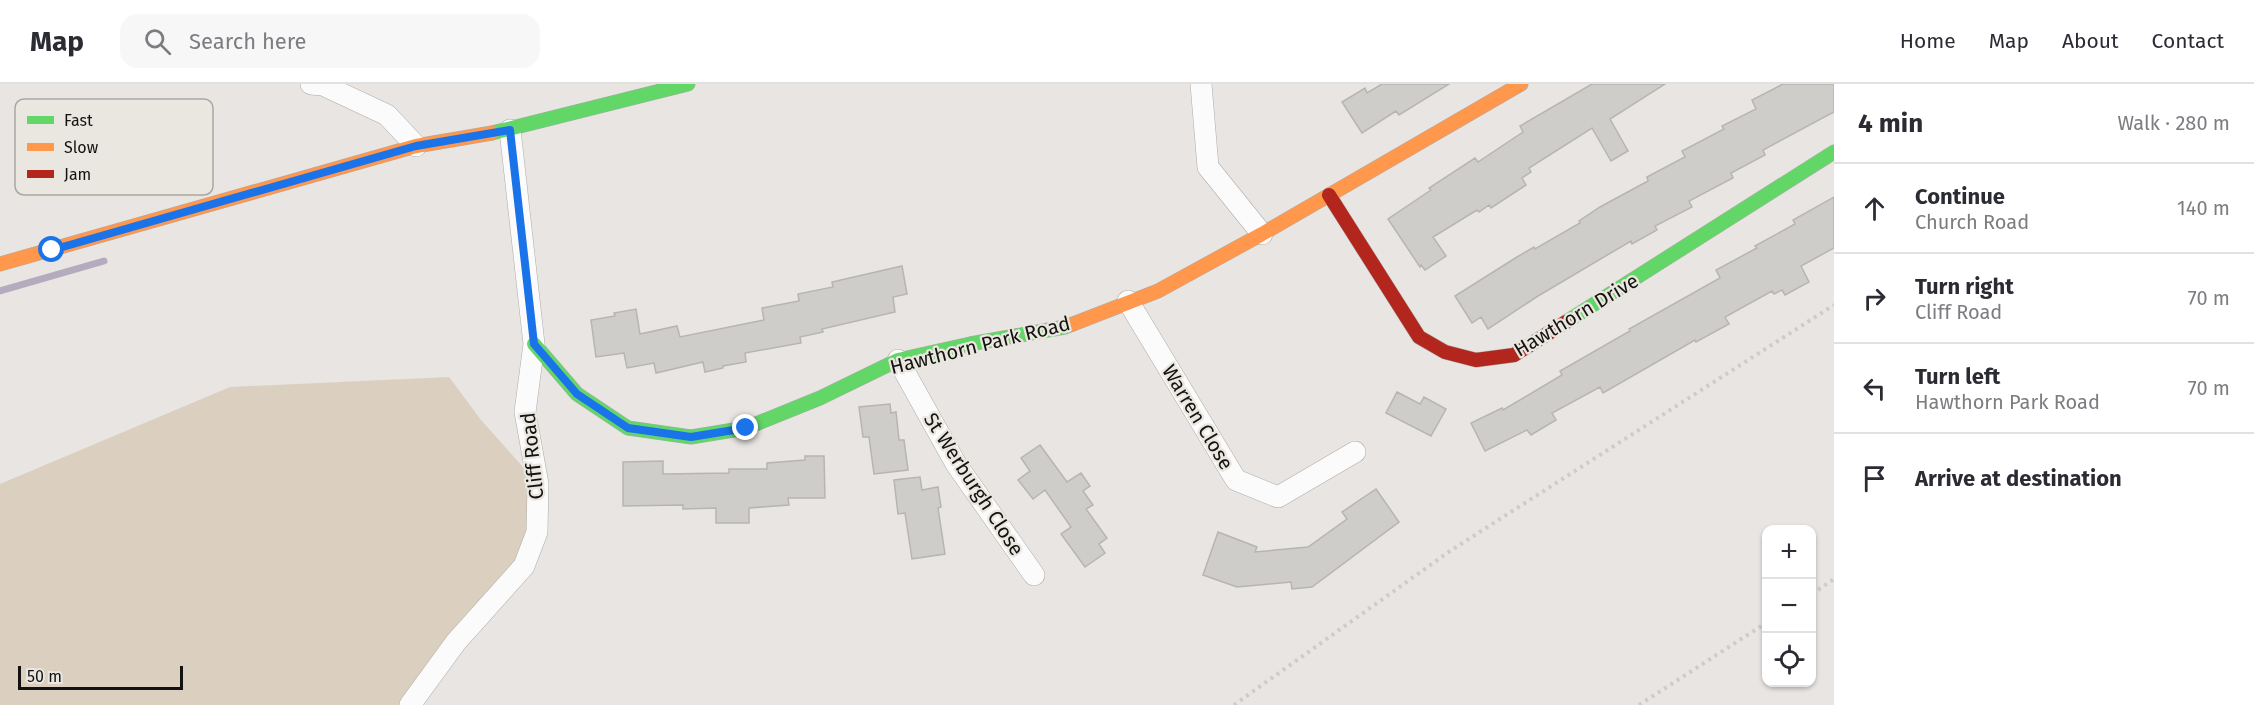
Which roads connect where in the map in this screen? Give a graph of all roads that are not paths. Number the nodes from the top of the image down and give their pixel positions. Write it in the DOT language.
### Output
graph roads {
  1 [pos="311,84"];
  2 [pos="688,84"];
  3 [pos="1201,84"];
  4 [pos="1521,84"];
  5 [pos="510,130"];
  6 [pos="416,146"];
  7 [pos="1834,152"];
  8 [pos="1329,195"];
  9 [pos="1262,234"];
  10 [pos="0,264"];
  11 [pos="1128,301"];
  12 [pos="534,344"];
  13 [pos="898,360"];
  14 [pos="1355,452"];
  15 [pos="1034,575"];
  16 [pos="410,705"];
  1 -- 6 [label="street"];
  2 -- 5 [label="street"];
  3 -- 9 [label="street"];
  4 -- 8 [label="street, Hawthorn Park Road"];
  5 -- 6 [label="street"];
  5 -- 12 [label="street, Cliff Road"];
  6 -- 10 [label="street"];
  7 -- 8 [label="street, Hawthorn Drive"];
  8 -- 9 [label="street, Hawthorn Park Road"];
  9 -- 11 [label="street, Hawthorn Park Road"];
  11 -- 13 [label="street, Hawthorn Park Road"];
  11 -- 14 [label="street, Warren Close"];
  12 -- 13 [label="street, Hawthorn Park Road"];
  12 -- 16 [label="street, Cliff Road"];
  13 -- 15 [label="street, St Werburgh Close"];
}
